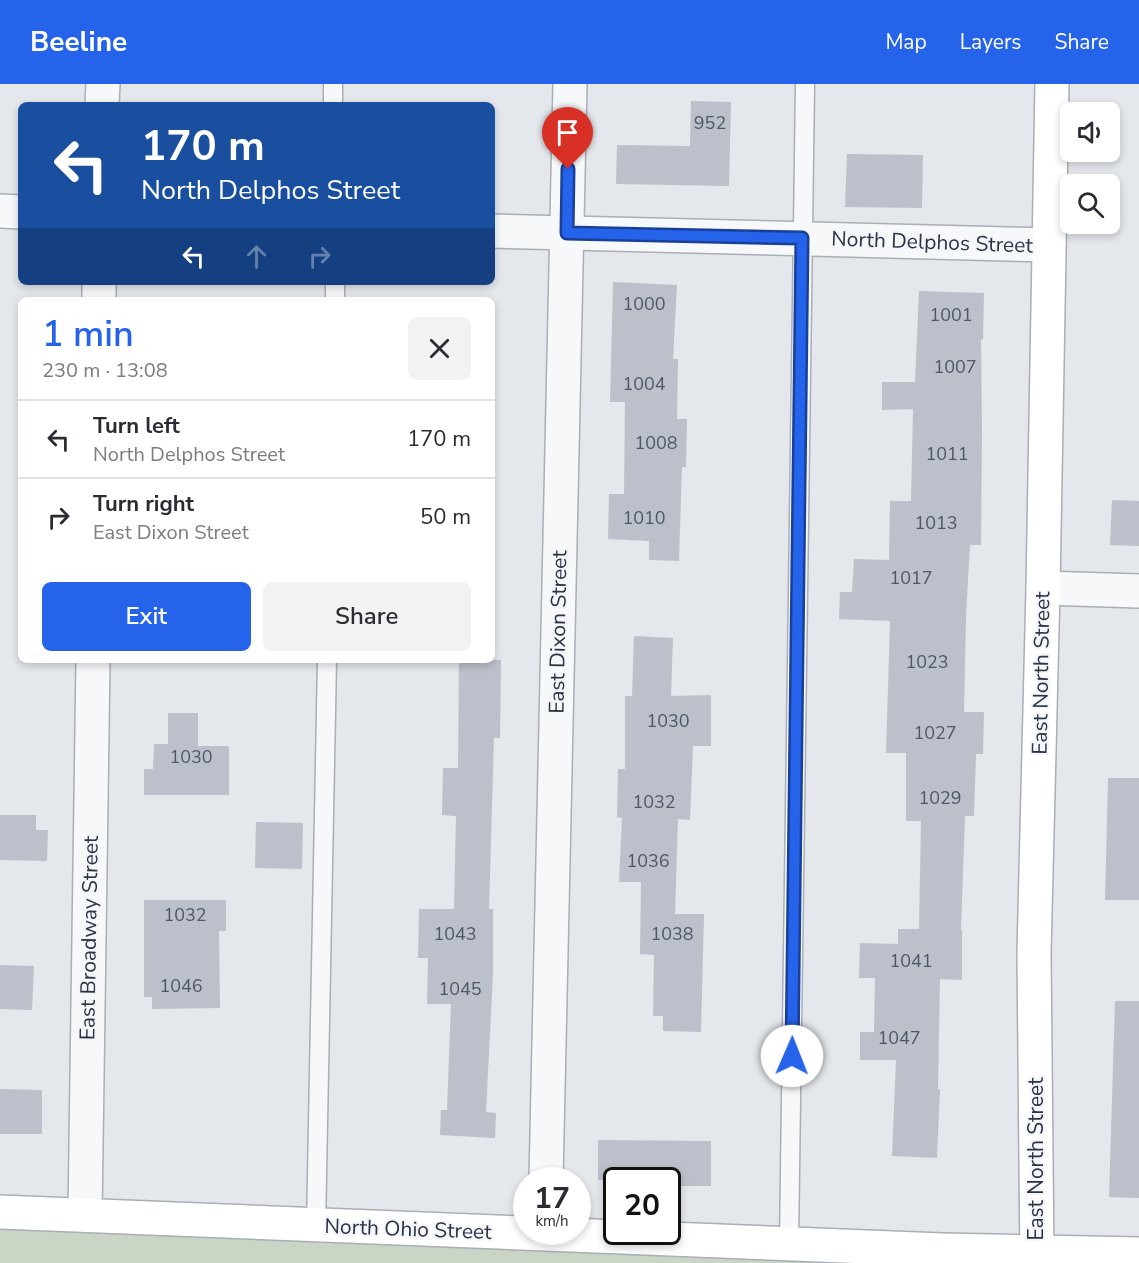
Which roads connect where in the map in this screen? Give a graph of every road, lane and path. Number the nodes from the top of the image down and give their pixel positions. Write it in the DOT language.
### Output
graph roads {
  1 [pos="103,84"];
  2 [pos="333,84"];
  3 [pos="570,84"];
  4 [pos="805,84"];
  5 [pos="1052,84"];
  6 [pos="102,102"];
  7 [pos="333,102"];
  8 [pos="0,211"];
  9 [pos="18,212"];
  10 [pos="495,231"];
  11 [pos="567,233"];
  12 [pos="802,238"];
  13 [pos="1048,245"];
  14 [pos="1043,588"];
  15 [pos="1139,591"];
  16 [pos="93,663"];
  17 [pos="327,663"];
  18 [pos="546,1167"];
  19 [pos="0,1212"];
  20 [pos="85,1215"];
  21 [pos="316,1226"];
  22 [pos="513,1232"];
  23 [pos="591,1235"];
  24 [pos="789,1244"];
  25 [pos="1139,1254"];
  26 [pos="937,1256"];
  27 [pos="1034,1260"];
  1 -- 6 [label="street"];
  2 -- 7 [label="lane"];
  3 -- 11 [label="street, East Dixon Street"];
  4 -- 12 [label="lane"];
  5 -- 13 [label="street, East North Street"];
  8 -- 9 [label="street"];
  10 -- 11 [label="street, North Delphos Street"];
  11 -- 12 [label="street, North Delphos Street"];
  11 -- 18 [label="street, East Dixon Street"];
  12 -- 13 [label="street, North Delphos Street"];
  12 -- 24 [label="lane"];
  13 -- 14 [label="street, East North Street"];
  14 -- 15 [label="street"];
  14 -- 27 [label="street, East North Street"];
  16 -- 20 [label="street, East Broadway Street"];
  17 -- 21 [label="lane"];
  19 -- 20 [label="street, North Ohio Street"];
  20 -- 21 [label="street, North Ohio Street"];
  21 -- 22 [label="street, North Ohio Street"];
  23 -- 24 [label="street, North Ohio Street"];
  24 -- 26 [label="street, North Ohio Street"];
  25 -- 27 [label="street, North Ohio Street"];
  26 -- 27 [label="street, North Ohio Street"];
}
